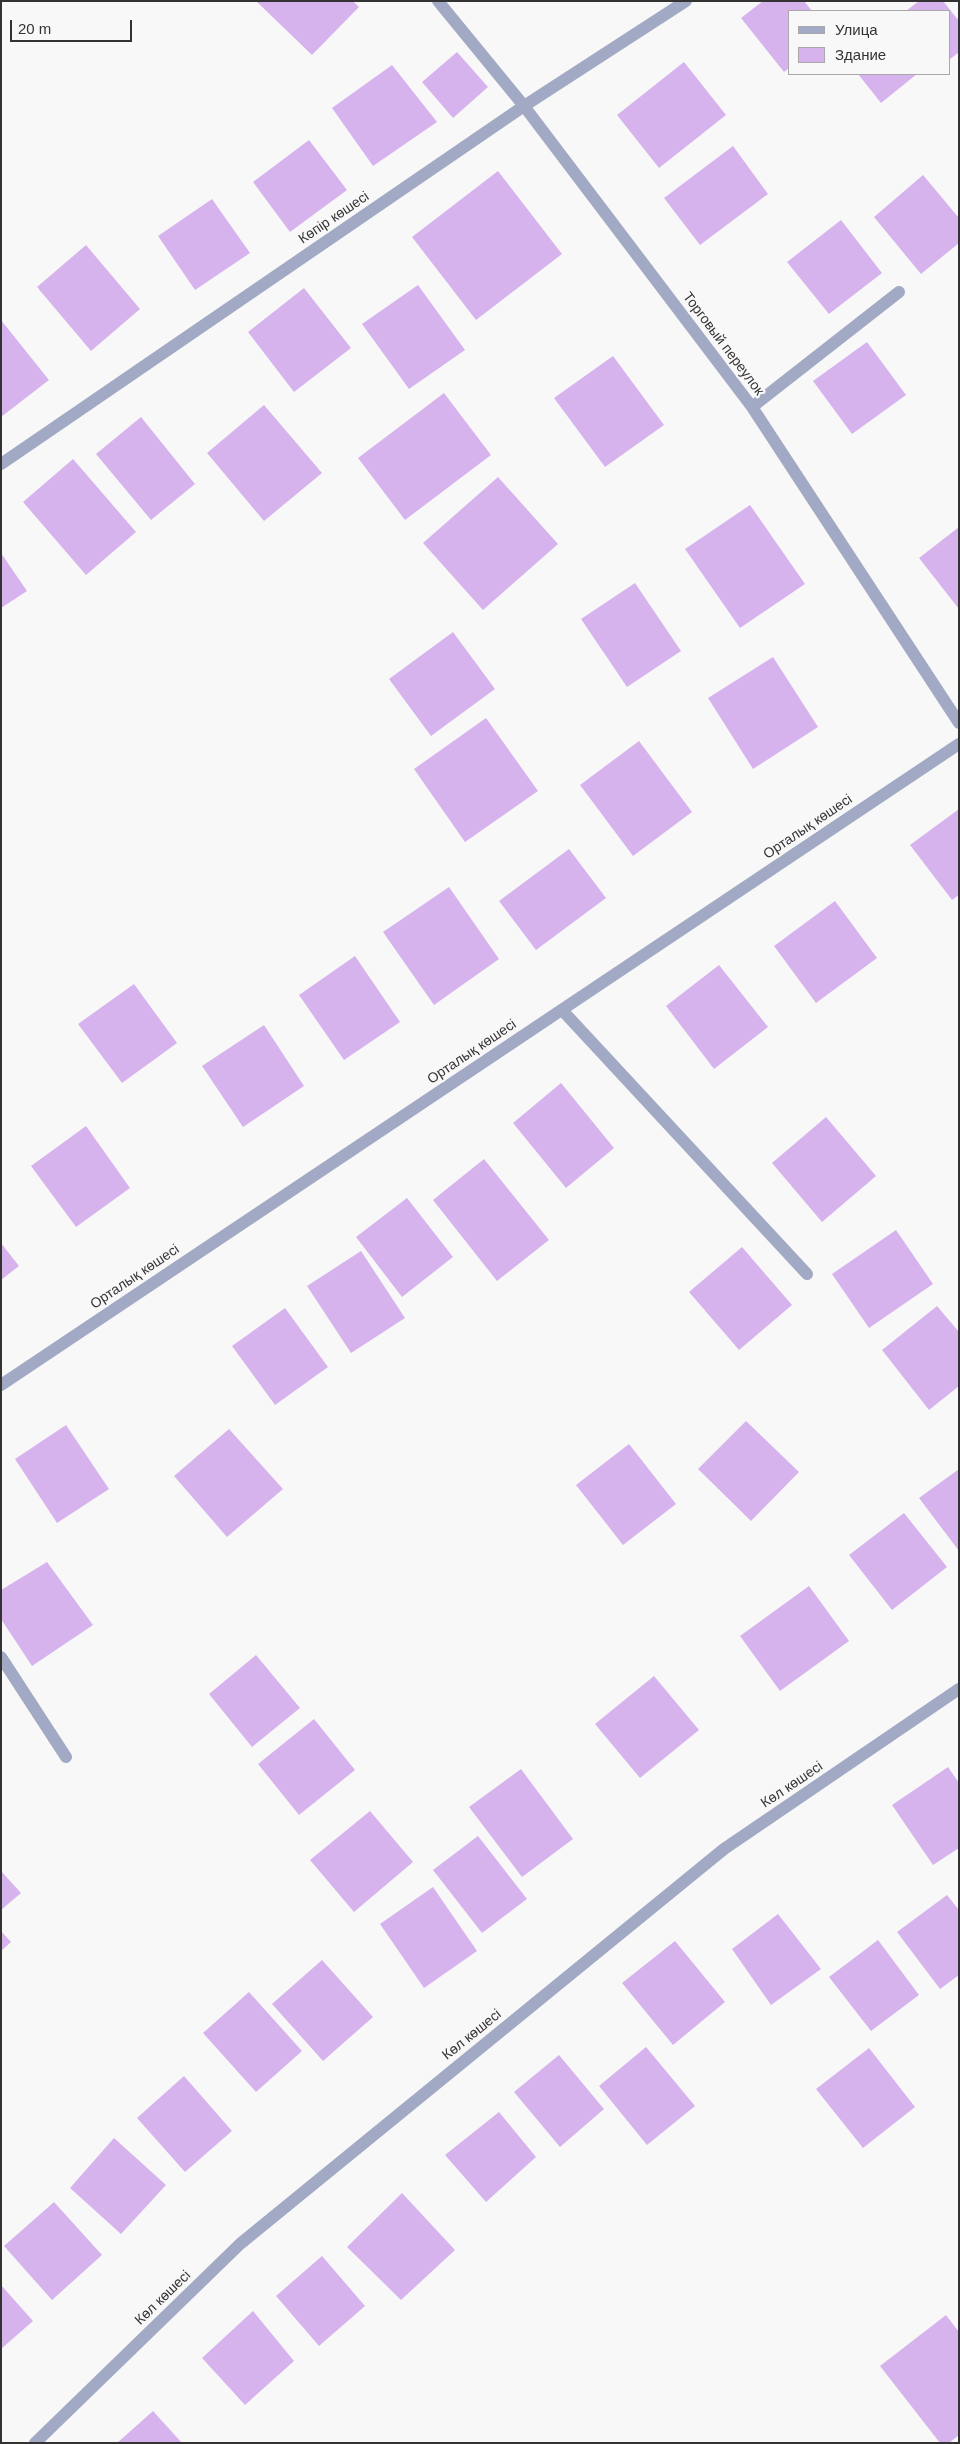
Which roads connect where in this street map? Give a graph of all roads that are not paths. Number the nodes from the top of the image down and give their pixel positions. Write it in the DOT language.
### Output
graph roads {
  1 [pos="438,1"];
  2 [pos="681,3"];
  3 [pos="524,106"];
  4 [pos="899,292"];
  5 [pos="752,407"];
  6 [pos="1,464"];
  7 [pos="959,723"];
  8 [pos="959,744"];
  9 [pos="562,1010"];
  10 [pos="807,1274"];
  11 [pos="1,1385"];
  12 [pos="1,1657"];
  13 [pos="959,1689"];
  14 [pos="66,1756"];
  15 [pos="35,2443"];
  1 -- 3 [label="street, Торговый переулок"];
  2 -- 3 [label="street, Көпір көшесі"];
  3 -- 5 [label="street, Торговый переулок"];
  3 -- 6 [label="street, Көпір көшесі"];
  4 -- 5 [label="street"];
  5 -- 7 [label="street, Торговый переулок"];
  8 -- 9 [label="street, Орталық көшесі"];
  9 -- 10 [label="street"];
  9 -- 11 [label="street, Орталық көшесі"];
  12 -- 14 [label="street"];
  13 -- 15 [label="street, Көл көшесі"];
}
